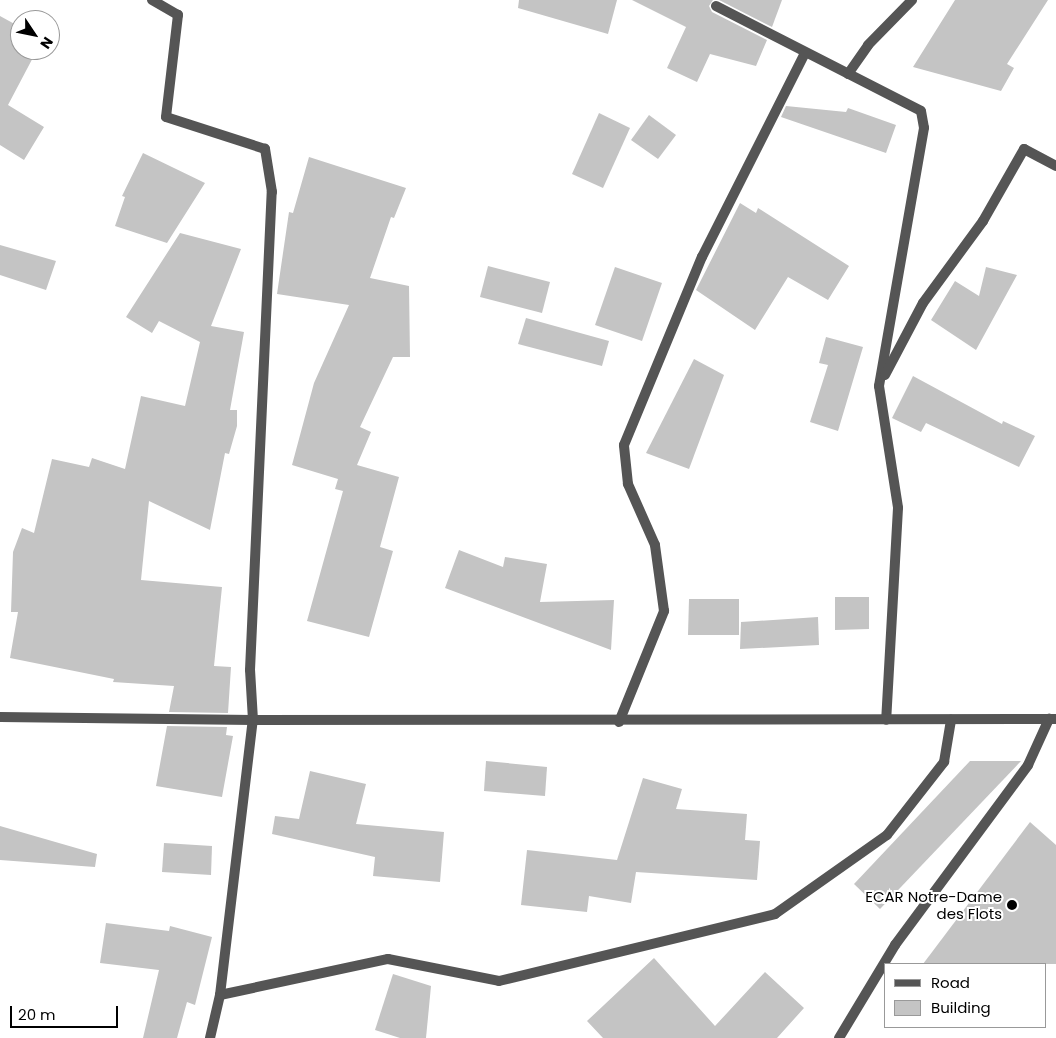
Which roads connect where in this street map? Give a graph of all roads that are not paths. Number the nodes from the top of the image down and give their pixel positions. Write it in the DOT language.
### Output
graph roads {
  1 [pos="152,0"];
  2 [pos="912,0"];
  3 [pos="716,6"];
  4 [pos="805,53"];
  5 [pos="848,74"];
  6 [pos="1056,166"];
  7 [pos="879,386"];
  8 [pos="0,717"];
  9 [pos="1052,719"];
  10 [pos="253,720"];
  11 [pos="886,720"];
  12 [pos="951,720"];
  13 [pos="619,722"];
  14 [pos="884,963"];
  15 [pos="884,963"];
  16 [pos="220,995"];
  17 [pos="210,1038"];
  18 [pos="839,1038"];
  1 -- 10 [label="street"];
  2 -- 5 [label="street"];
  3 -- 4 [label="street"];
  4 -- 5 [label="street"];
  4 -- 13 [label="street"];
  5 -- 7 [label="street"];
  6 -- 7 [label="street"];
  7 -- 11 [label="street"];
  8 -- 10 [label="street"];
  9 -- 12 [label="street"];
  9 -- 14 [label="street"];
  10 -- 13 [label="street"];
  10 -- 16 [label="street"];
  11 -- 12 [label="street"];
  11 -- 13 [label="street"];
  12 -- 16 [label="street"];
  15 -- 18 [label="street"];
  16 -- 17 [label="street"];
}
